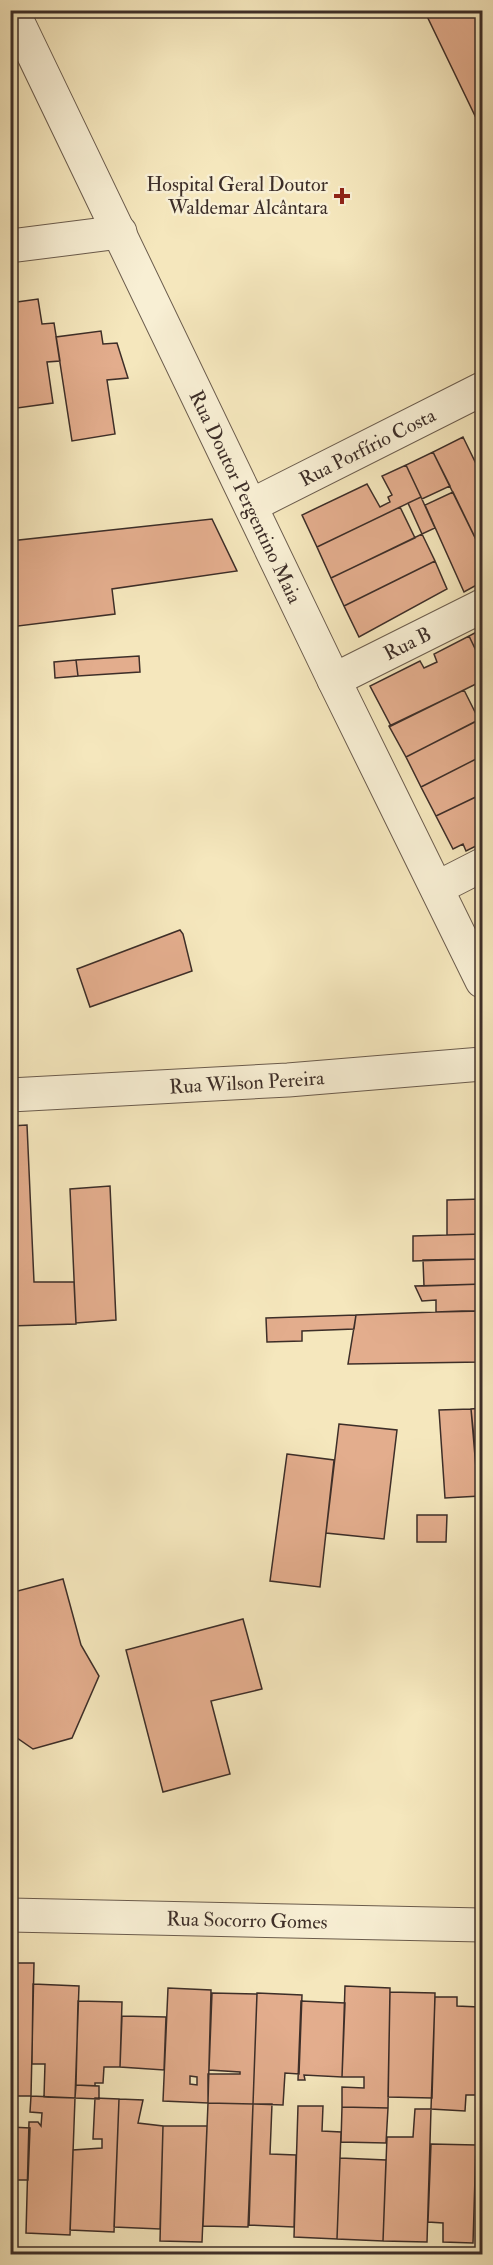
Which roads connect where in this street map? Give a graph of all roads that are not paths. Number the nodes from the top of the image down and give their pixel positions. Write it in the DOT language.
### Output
graph roads {
  1 [pos="12,10"];
  2 [pos="120,232"];
  3 [pos="10,246"];
  4 [pos="483,388"];
  5 [pos="252,505"];
  6 [pos="483,606"];
  7 [pos="334,680"];
  8 [pos="483,865"];
  9 [pos="436,888"];
  10 [pos="483,981"];
  11 [pos="483,1064"];
  12 [pos="10,1095"];
  13 [pos="10,1915"];
  14 [pos="483,1925"];
  1 -- 2 [label="street, Rua Doutor Pergentino Maia"];
  2 -- 3 [label="street"];
  2 -- 5 [label="street, Rua Doutor Pergentino Maia"];
  4 -- 5 [label="street, Rua Porfírio Costa"];
  5 -- 7 [label="street, Rua Doutor Pergentino Maia"];
  6 -- 7 [label="street, Rua B"];
  7 -- 9 [label="street, Rua Doutor Pergentino Maia"];
  8 -- 9 [label="street"];
  9 -- 10 [label="street, Rua Doutor Pergentino Maia"];
  11 -- 12 [label="street, Rua Wilson Pereira"];
  13 -- 14 [label="street, Rua Socorro Gomes"];
}
